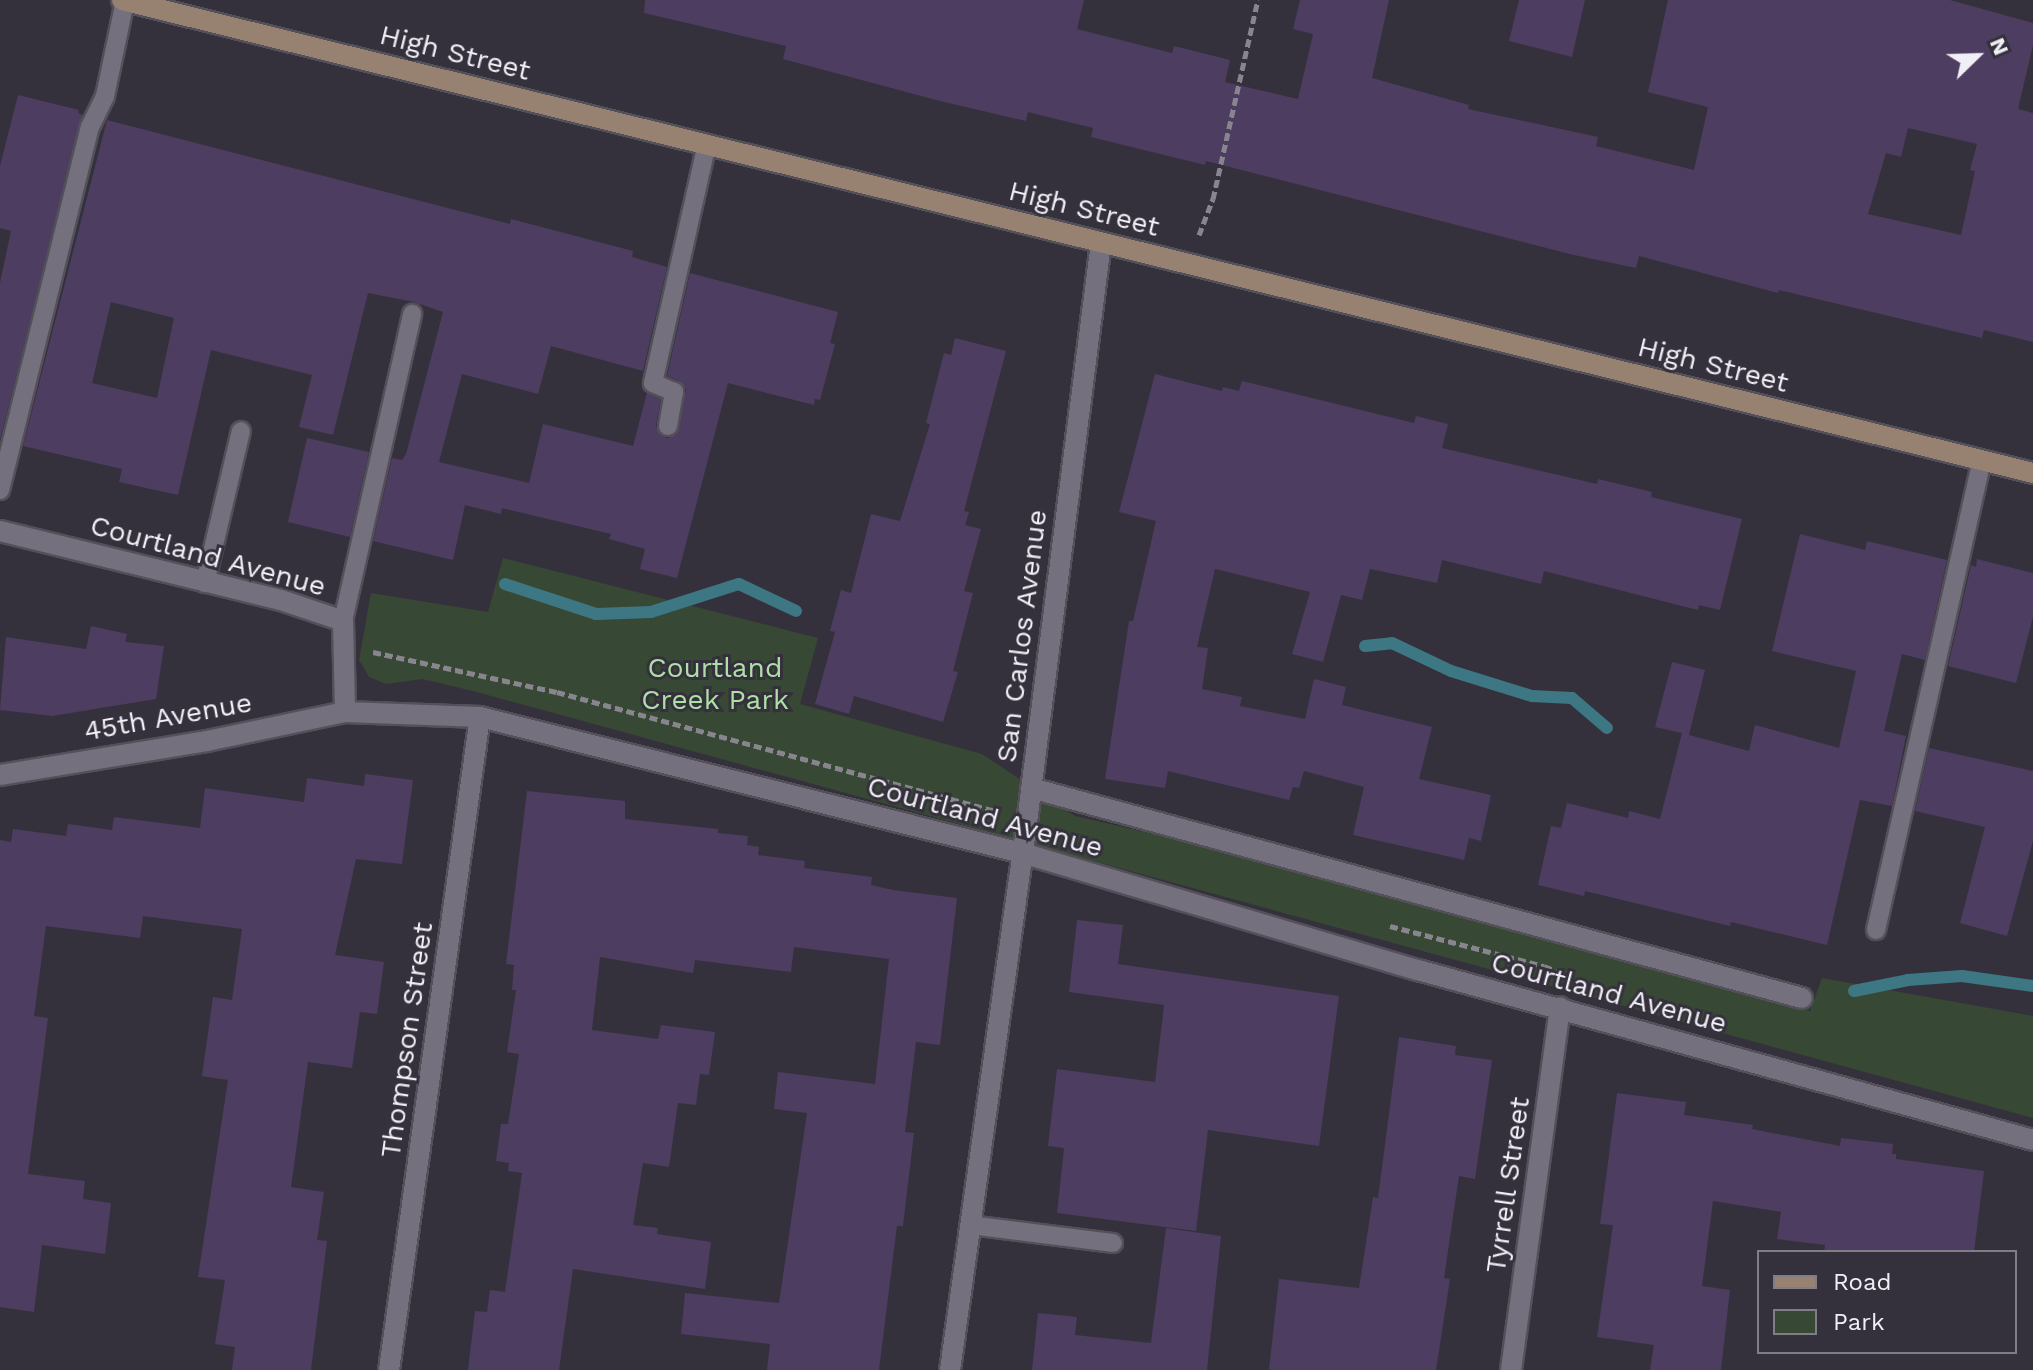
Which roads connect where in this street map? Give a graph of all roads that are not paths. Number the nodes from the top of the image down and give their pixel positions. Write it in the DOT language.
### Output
graph roads {
  1 [pos="123,0"];
  2 [pos="707,144"];
  3 [pos="1101,243"];
  4 [pos="412,314"];
  5 [pos="668,426"];
  6 [pos="241,431"];
  7 [pos="1982,460"];
  8 [pos="2033,473"];
  9 [pos="0,490"];
  10 [pos="0,531"];
  11 [pos="205,583"];
  12 [pos="343,621"];
  13 [pos="345,712"];
  14 [pos="480,717"];
  15 [pos="0,775"];
  16 [pos="1031,788"];
  17 [pos="1022,853"];
  18 [pos="1876,930"];
  19 [pos="1802,998"];
  20 [pos="1560,1007"];
  21 [pos="2033,1140"];
  22 [pos="970,1225"];
  23 [pos="1113,1243"];
  24 [pos="389,1370"];
  25 [pos="950,1370"];
  26 [pos="1511,1370"];
  1 -- 2 [label="main road, High Street"];
  1 -- 9 [label="lane"];
  2 -- 3 [label="main road, High Street"];
  2 -- 5 [label="lane"];
  3 -- 7 [label="main road, High Street"];
  3 -- 16 [label="street, San Carlos Avenue"];
  4 -- 12 [label="lane"];
  6 -- 11 [label="lane"];
  7 -- 8 [label="main road, High Street"];
  7 -- 18 [label="lane"];
  10 -- 11 [label="street, Courtland Avenue"];
  11 -- 12 [label="street, Courtland Avenue"];
  12 -- 13 [label="street, Courtland Avenue"];
  13 -- 14 [label="street, Courtland Avenue"];
  13 -- 15 [label="street, 45th Avenue"];
  14 -- 17 [label="street, Courtland Avenue"];
  14 -- 24 [label="street, Thompson Street"];
  16 -- 17 [label="street, San Carlos Avenue"];
  16 -- 19 [label="street, Courtland Avenue"];
  17 -- 20 [label="street, Courtland Avenue"];
  17 -- 22 [label="street, San Carlos Avenue"];
  20 -- 21 [label="street, Courtland Avenue"];
  20 -- 26 [label="street, Tyrrell Street"];
  22 -- 23 [label="lane"];
  22 -- 25 [label="street, San Carlos Avenue"];
}
